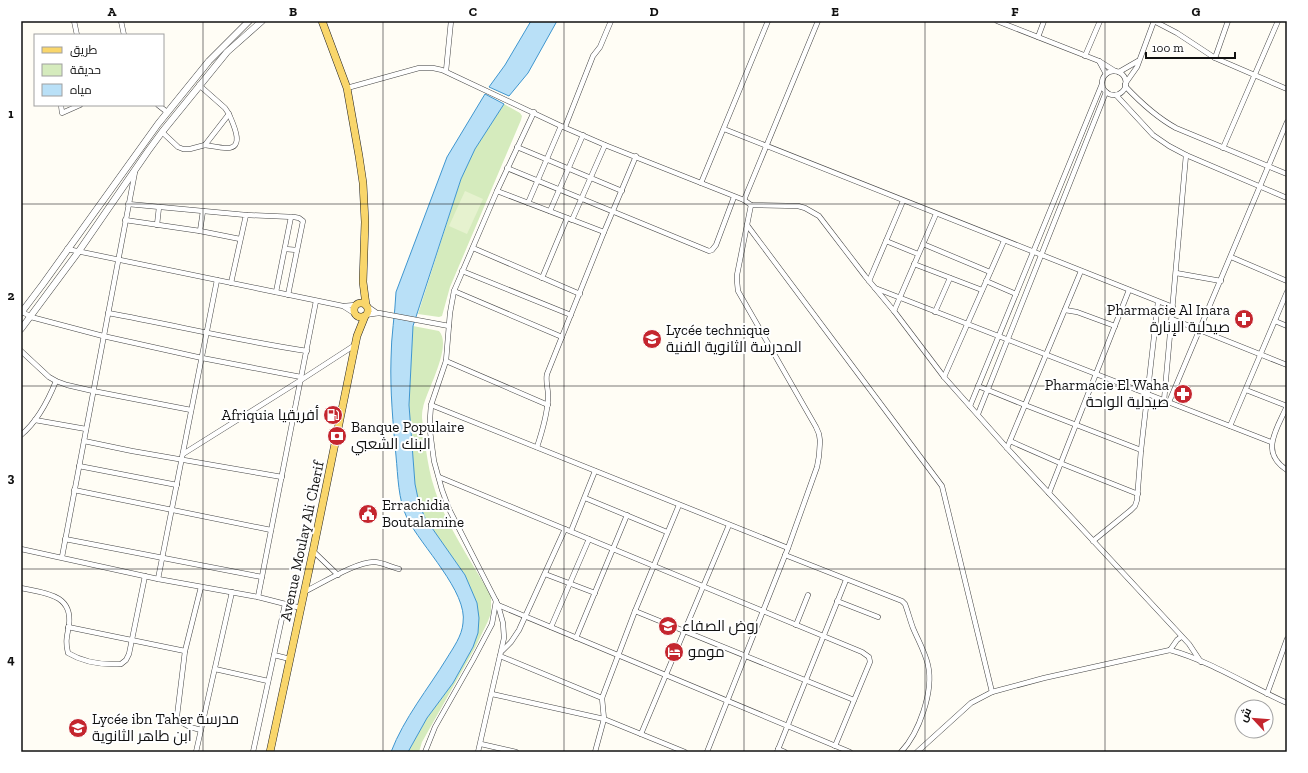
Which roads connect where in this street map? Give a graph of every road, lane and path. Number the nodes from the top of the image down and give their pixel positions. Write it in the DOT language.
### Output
graph roads {
  1 [pos="74,21"];
  2 [pos="121,21"];
  3 [pos="249,21"];
  4 [pos="262,21"];
  5 [pos="322,21"];
  6 [pos="451,21"];
  7 [pos="611,21"];
  8 [pos="768,21"];
  9 [pos="818,21"];
  10 [pos="997,21"];
  11 [pos="1044,21"];
  12 [pos="1100,21"];
  13 [pos="1154,21"];
  14 [pos="1228,21"];
  15 [pos="1278,21"];
  16 [pos="1004,22"];
  17 [pos="77,34"];
  18 [pos="124,34"];
  19 [pos="1038,37"];
  20 [pos="1085,56"];
  21 [pos="1215,58"];
  22 [pos="1099,61"];
  23 [pos="1138,61"];
  24 [pos="446,71"];
  25 [pos="1117,72"];
  26 [pos="1106,74"];
  27 [pos="1255,76"];
  28 [pos="1102,84"];
  29 [pos="199,85"];
  30 [pos="1125,85"];
  31 [pos="347,88"];
  32 [pos="1287,89"];
  33 [pos="1106,92"];
  34 [pos="1116,95"];
  35 [pos="61,106"];
  36 [pos="78,106"];
  37 [pos="159,106"];
  38 [pos="167,112"];
  39 [pos="534,112"];
  40 [pos="229,114"];
  41 [pos="1287,122"];
  42 [pos="563,126"];
  43 [pos="724,129"];
  44 [pos="162,132"];
  45 [pos="583,135"];
  46 [pos="205,145"];
  47 [pos="605,145"];
  48 [pos="766,146"];
  49 [pos="517,147"];
  50 [pos="1224,148"];
  51 [pos="1186,155"];
  52 [pos="636,156"];
  53 [pos="546,160"];
  54 [pos="1269,166"];
  55 [pos="507,168"];
  56 [pos="135,169"];
  57 [pos="568,169"];
  58 [pos="1287,174"];
  59 [pos="590,178"];
  60 [pos="537,181"];
  61 [pos="701,183"];
  62 [pos="1261,187"];
  63 [pos="497,190"];
  64 [pos="559,190"];
  65 [pos="622,191"];
  66 [pos="734,197"];
  67 [pos="1287,198"];
  68 [pos="582,199"];
  69 [pos="744,200"];
  70 [pos="903,200"];
  71 [pos="528,203"];
  72 [pos="128,204"];
  73 [pos="751,205"];
  74 [pos="159,207"];
  75 [pos="204,211"];
  76 [pos="550,211"];
  77 [pos="613,212"];
  78 [pos="936,214"];
  79 [pos="246,215"];
  80 [pos="291,217"];
  81 [pos="567,218"];
  82 [pos="125,220"];
  83 [pos="572,220"];
  84 [pos="157,225"];
  85 [pos="747,225"];
  86 [pos="200,231"];
  87 [pos="604,232"];
  88 [pos="240,239"];
  89 [pos="1004,241"];
  90 [pos="886,242"];
  91 [pos="923,244"];
  92 [pos="473,248"];
  93 [pos="67,249"];
  94 [pos="285,249"];
  95 [pos="298,250"];
  96 [pos="79,251"];
  97 [pos="1033,252"];
  98 [pos="918,254"];
  99 [pos="1042,256"];
  100 [pos="1231,257"];
  101 [pos="118,259"];
  102 [pos="914,264"];
  103 [pos="462,271"];
  104 [pos="1081,271"];
  105 [pos="990,272"];
  106 [pos="1176,273"];
  107 [pos="542,278"];
  108 [pos="950,278"];
  109 [pos="217,280"];
  110 [pos="986,281"];
  111 [pos="1221,281"];
  112 [pos="1287,281"];
  113 [pos="363,282"];
  114 [pos="869,282"];
  115 [pos="231,283"];
  116 [pos="875,288"];
  117 [pos="982,290"];
  118 [pos="1129,290"];
  119 [pos="276,292"];
  120 [pos="454,292"];
  121 [pos="1287,292"];
  122 [pos="580,294"];
  123 [pos="1016,294"];
  124 [pos="288,295"];
  125 [pos="900,298"];
  126 [pos="316,301"];
  127 [pos="1158,302"];
  128 [pos="366,306"];
  129 [pos="1172,307"];
  130 [pos="355,309"];
  131 [pos="1065,310"];
  132 [pos="21,312"];
  133 [pos="894,312"];
  134 [pos="935,312"];
  135 [pos="108,313"];
  136 [pos="379,313"];
  137 [pos="571,315"];
  138 [pos="365,316"];
  139 [pos="31,317"];
  140 [pos="1172,319"];
  141 [pos="1275,321"];
  142 [pos="967,324"];
  143 [pos="449,326"];
  144 [pos="1114,326"];
  145 [pos="1287,326"];
  146 [pos="21,329"];
  147 [pos="1200,330"];
  148 [pos="207,333"];
  149 [pos="104,336"];
  150 [pos="357,336"];
  151 [pos="999,336"];
  152 [pos="562,337"];
  153 [pos="1008,340"];
  154 [pos="355,345"];
  155 [pos="21,351"];
  156 [pos="306,351"];
  157 [pos="1261,354"];
  158 [pos="1046,355"];
  159 [pos="202,358"];
  160 [pos="446,361"];
  161 [pos="1287,365"];
  162 [pos="1096,374"];
  163 [pos="944,377"];
  164 [pos="301,379"];
  165 [pos="56,381"];
  166 [pos="978,386"];
  167 [pos="988,390"];
  168 [pos="1246,390"];
  169 [pos="93,391"];
  170 [pos="1147,394"];
  171 [pos="1166,402"];
  172 [pos="431,405"];
  173 [pos="548,405"];
  174 [pos="1025,405"];
  175 [pos="970,406"];
  176 [pos="1287,406"];
  177 [pos="191,410"];
  178 [pos="978,414"];
  179 [pos="35,420"];
  180 [pos="1076,425"];
  181 [pos="1230,426"];
  182 [pos="86,429"];
  183 [pos="21,435"];
  184 [pos="1010,441"];
  185 [pos="84,442"];
  186 [pos="1271,442"];
  187 [pos="536,447"];
  188 [pos="1007,448"];
  189 [pos="1141,450"];
  190 [pos="182,457"];
  191 [pos="1060,463"];
  192 [pos="79,466"];
  193 [pos="1287,470"];
  194 [pos="595,471"];
  195 [pos="282,477"];
  196 [pos="439,477"];
  197 [pos="177,485"];
  198 [pos="74,490"];
  199 [pos="1048,493"];
  200 [pos="1138,494"];
  201 [pos="585,498"];
  202 [pos="679,505"];
  203 [pos="172,509"];
  204 [pos="627,515"];
  205 [pos="729,525"];
  206 [pos="565,529"];
  207 [pos="271,530"];
  208 [pos="571,531"];
  209 [pos="668,532"];
  210 [pos="65,539"];
  211 [pos="589,539"];
  212 [pos="1093,541"];
  213 [pos="788,548"];
  214 [pos="613,549"];
  215 [pos="21,550"];
  216 [pos="313,551"];
  217 [pos="785,555"];
  218 [pos="62,557"];
  219 [pos="162,558"];
  220 [pos="655,566"];
  221 [pos="399,569"];
  222 [pos="545,574"];
  223 [pos="338,575"];
  224 [pos="145,576"];
  225 [pos="262,577"];
  226 [pos="158,579"];
  227 [pos="846,580"];
  228 [pos="570,583"];
  229 [pos="703,586"];
  230 [pos="201,587"];
  231 [pos="21,588"];
  232 [pos="232,592"];
  233 [pos="304,592"];
  234 [pos="594,593"];
  235 [pos="808,595"];
  236 [pos="258,597"];
  237 [pos="837,601"];
  238 [pos="497,603"];
  239 [pos="285,604"];
  240 [pos="302,608"];
  241 [pos="635,611"];
  242 [pos="763,611"];
  243 [pos="526,617"];
  244 [pos="878,618"];
  245 [pos="796,625"];
  246 [pos="68,627"];
  247 [pos="551,627"];
  248 [pos="684,631"];
  249 [pos="823,636"];
  250 [pos="1181,636"];
  251 [pos="576,638"];
  252 [pos="1287,639"];
  253 [pos="133,641"];
  254 [pos="1170,650"];
  255 [pos="185,651"];
  256 [pos="501,654"];
  257 [pos="274,655"];
  258 [pos="618,655"];
  259 [pos="745,656"];
  260 [pos="290,659"];
  261 [pos="1202,662"];
  262 [pos="215,669"];
  263 [pos="666,675"];
  264 [pos="268,681"];
  265 [pos="806,681"];
  266 [pos="992,692"];
  267 [pos="492,694"];
  268 [pos="1267,694"];
  269 [pos="602,698"];
  270 [pos="854,700"];
  271 [pos="727,701"];
  272 [pos="1287,703"];
  273 [pos="604,719"];
  274 [pos="788,726"];
  275 [pos="201,730"];
  276 [pos="641,734"];
  277 [pos="480,744"];
  278 [pos="835,746"];
  279 [pos="778,751"];
  280 [pos="196,752"];
  281 [pos="252,752"];
  282 [pos="270,752"];
  283 [pos="425,752"];
  284 [pos="478,752"];
  285 [pos="516,752"];
  286 [pos="595,752"];
  287 [pos="685,752"];
  288 [pos="707,752"];
  289 [pos="785,752"];
  290 [pos="850,752"];
  291 [pos="901,752"];
  292 [pos="917,752"];
  1 -- 17 [label="street"];
  2 -- 18 [label="street"];
  3 -- 38 [label="street"];
  4 -- 29 [label="street"];
  5 -- 31 [label="main road"];
  6 -- 24 [label="street"];
  7 -- 42 [label="street"];
  8 -- 43 [label="street"];
  9 -- 48 [label="street"];
  10 -- 16 [label="street"];
  11 -- 19 [label="street"];
  12 -- 20 [label="street"];
  13 -- 21 [label="street"];
  13 -- 23 [label="street"];
  14 -- 21 [label="street"];
  15 -- 27 [label="street"];
  16 -- 19 [label="street"];
  19 -- 20 [label="street"];
  20 -- 22 [label="street"];
  21 -- 27 [label="street"];
  22 -- 25 [label="street"];
  22 -- 26 [label="street"];
  23 -- 25 [label="street"];
  23 -- 30 [label="street"];
  24 -- 31 [label="street"];
  24 -- 39 [label="street"];
  25 -- 26 [label="street"];
  25 -- 30 [label="street"];
  26 -- 28 [label="street"];
  27 -- 32 [label="street"];
  27 -- 50 [label="street"];
  28 -- 33 [label="street"];
  28 -- 97 [label="street"];
  29 -- 40 [label="street"];
  29 -- 44 [label="street"];
  30 -- 34 [label="street"];
  30 -- 50 [label="street"];
  31 -- 113 [label="main road"];
  33 -- 34 [label="street"];
  33 -- 99 [label="street"];
  34 -- 51 [label="street"];
  35 -- 36 [label="street"];
  37 -- 38 [label="street"];
  38 -- 93 [label="street"];
  39 -- 42 [label="street"];
  39 -- 49 [label="street"];
  40 -- 46 [label="street"];
  40 -- 46 [label="street"];
  41 -- 54 [label="street"];
  42 -- 45 [label="street"];
  42 -- 53 [label="street"];
  43 -- 48 [label="street"];
  43 -- 61 [label="street"];
  44 -- 46 [label="street"];
  44 -- 56 [label="street"];
  45 -- 47 [label="street"];
  45 -- 57 [label="street"];
  47 -- 52 [label="street"];
  47 -- 59 [label="street"];
  48 -- 69 [label="street"];
  48 -- 70 [label="street"];
  49 -- 53 [label="street"];
  49 -- 55 [label="street"];
  50 -- 54 [label="street"];
  51 -- 62 [label="street"];
  51 -- 106 [label="street"];
  52 -- 61 [label="street"];
  52 -- 65 [label="street"];
  53 -- 57 [label="street"];
  53 -- 60 [label="street"];
  54 -- 58 [label="street"];
  54 -- 62 [label="street"];
  55 -- 60 [label="street"];
  55 -- 63 [label="street"];
  56 -- 72 [label="street"];
  56 -- 96 [label="street"];
  57 -- 59 [label="street"];
  57 -- 64 [label="street"];
  59 -- 65 [label="street"];
  59 -- 68 [label="street"];
  60 -- 64 [label="street"];
  60 -- 71 [label="street"];
  61 -- 66 [label="street"];
  62 -- 67 [label="street"];
  62 -- 100 [label="street"];
  63 -- 71 [label="street"];
  63 -- 92 [label="street"];
  64 -- 68 [label="street"];
  64 -- 76 [label="street"];
  65 -- 77 [label="street"];
  66 -- 69 [label="street"];
  66 -- 77 [label="street"];
  68 -- 77 [label="street"];
  68 -- 83 [label="street"];
  69 -- 73 [label="street"];
  70 -- 78 [label="street"];
  70 -- 90 [label="street"];
  71 -- 76 [label="street"];
  72 -- 74 [label="street"];
  72 -- 82 [label="street"];
  73 -- 85 [label="street"];
  73 -- 114 [label="street"];
  74 -- 75 [label="street"];
  74 -- 84 [label="street"];
  75 -- 79 [label="street"];
  75 -- 86 [label="street"];
  76 -- 81 [label="street"];
  77 -- 87 [label="street"];
  78 -- 89 [label="street"];
  78 -- 91 [label="street"];
  79 -- 80 [label="street"];
  79 -- 88 [label="street"];
  80 -- 94 [label="street"];
  80 -- 95 [label="street"];
  81 -- 83 [label="street"];
  81 -- 107 [label="street"];
  82 -- 84 [label="street"];
  82 -- 101 [label="street"];
  83 -- 87 [label="street"];
  84 -- 86 [label="street"];
  85 -- 213 [label="street"];
  85 -- 266 [label="street"];
  86 -- 88 [label="street"];
  87 -- 122 [label="street"];
  88 -- 115 [label="street"];
  89 -- 97 [label="street"];
  89 -- 105 [label="street"];
  90 -- 98 [label="street"];
  90 -- 114 [label="street"];
  91 -- 98 [label="street"];
  91 -- 105 [label="street"];
  92 -- 103 [label="street"];
  92 -- 107 [label="street"];
  93 -- 96 [label="street"];
  93 -- 132 [label="street"];
  94 -- 95 [label="street"];
  94 -- 119 [label="street"];
  95 -- 124 [label="street"];
  96 -- 101 [label="street"];
  96 -- 139 [label="street"];
  97 -- 99 [label="street"];
  97 -- 123 [label="street"];
  98 -- 102 [label="street"];
  99 -- 104 [label="street"];
  99 -- 153 [label="street"];
  100 -- 111 [label="street"];
  100 -- 112 [label="street"];
  101 -- 109 [label="street"];
  101 -- 135 [label="street"];
  102 -- 108 [label="street"];
  102 -- 125 [label="street"];
  103 -- 120 [label="street"];
  103 -- 137 [label="street"];
  104 -- 118 [label="street"];
  104 -- 131 [label="street"];
  105 -- 110 [label="street"];
  106 -- 111 [label="street"];
  106 -- 129 [label="street"];
  107 -- 122 [label="street"];
  108 -- 117 [label="street"];
  108 -- 134 [label="street"];
  109 -- 115 [label="street"];
  109 -- 148 [label="street"];
  110 -- 117 [label="street"];
  110 -- 123 [label="street"];
  111 -- 147 [label="street"];
  113 -- 128 [label="main road"];
  113 -- 130 [label="main road"];
  114 -- 116 [label="street"];
  115 -- 119 [label="street"];
  116 -- 125 [label="street"];
  116 -- 133 [label="street"];
  117 -- 142 [label="street"];
  118 -- 127 [label="street"];
  118 -- 144 [label="street"];
  119 -- 124 [label="street"];
  120 -- 143 [label="street"];
  120 -- 152 [label="street"];
  121 -- 141 [label="street"];
  122 -- 137 [label="street"];
  123 -- 151 [label="street"];
  124 -- 126 [label="street"];
  125 -- 133 [label="street"];
  125 -- 134 [label="street"];
  126 -- 130 [label="street"];
  126 -- 156 [label="street"];
  127 -- 129 [label="street"];
  127 -- 170 [label="street"];
  128 -- 130 [label="main road"];
  128 -- 136 [label="street"];
  128 -- 138 [label="main road"];
  129 -- 140 [label="street"];
  130 -- 138 [label="main road"];
  130 -- 150 [label="main road"];
  131 -- 144 [label="street"];
  131 -- 158 [label="street"];
  132 -- 139 [label="street"];
  133 -- 163 [label="street"];
  134 -- 142 [label="street"];
  135 -- 148 [label="street"];
  135 -- 149 [label="street"];
  136 -- 138 [label="street"];
  136 -- 143 [label="street"];
  137 -- 152 [label="street"];
  138 -- 150 [label="main road"];
  139 -- 146 [label="street"];
  139 -- 149 [label="street"];
  140 -- 147 [label="street"];
  140 -- 171 [label="street"];
  141 -- 145 [label="street"];
  141 -- 157 [label="street"];
  142 -- 151 [label="street"];
  142 -- 163 [label="street"];
  143 -- 160 [label="street"];
  144 -- 162 [label="street"];
  147 -- 157 [label="street"];
  147 -- 171 [label="street"];
  148 -- 156 [label="street"];
  148 -- 159 [label="street"];
  149 -- 159 [label="street"];
  149 -- 169 [label="street"];
  150 -- 154 [label="main road, Avenue Moulay Ali Cherif"];
  151 -- 153 [label="street"];
  151 -- 166 [label="street"];
  152 -- 173 [label="street"];
  153 -- 158 [label="street"];
  153 -- 167 [label="street"];
  154 -- 164 [label="street"];
  154 -- 216 [label="main road, Avenue Moulay Ali Cherif"];
  155 -- 165 [label="street"];
  156 -- 164 [label="street"];
  157 -- 161 [label="street"];
  157 -- 168 [label="street"];
  158 -- 162 [label="street"];
  158 -- 174 [label="street"];
  159 -- 164 [label="street"];
  159 -- 177 [label="street"];
  160 -- 172 [label="street"];
  160 -- 173 [label="street"];
  162 -- 170 [label="street"];
  162 -- 180 [label="street"];
  163 -- 175 [label="street"];
  164 -- 190 [label="street"];
  164 -- 195 [label="street"];
  165 -- 169 [label="street"];
  165 -- 179 [label="street"];
  166 -- 167 [label="street"];
  166 -- 175 [label="street"];
  167 -- 174 [label="street"];
  167 -- 178 [label="street"];
  168 -- 176 [label="street"];
  168 -- 181 [label="street"];
  169 -- 177 [label="street"];
  169 -- 182 [label="street"];
  170 -- 171 [label="street"];
  170 -- 189 [label="street"];
  171 -- 181 [label="street"];
  172 -- 187 [label="street"];
  172 -- 196 [label="street"];
  173 -- 187 [label="street"];
  174 -- 180 [label="street"];
  174 -- 184 [label="street"];
  175 -- 178 [label="street"];
  176 -- 186 [label="street"];
  177 -- 190 [label="street"];
  178 -- 188 [label="street"];
  179 -- 182 [label="street"];
  179 -- 183 [label="street"];
  180 -- 189 [label="street"];
  180 -- 191 [label="street"];
  181 -- 186 [label="street"];
  182 -- 185 [label="street"];
  184 -- 188 [label="street"];
  184 -- 191 [label="street"];
  185 -- 190 [label="street"];
  185 -- 192 [label="street"];
  186 -- 193 [label="street"];
  187 -- 194 [label="street"];
  188 -- 199 [label="street"];
  189 -- 200 [label="street"];
  190 -- 195 [label="street"];
  190 -- 197 [label="street"];
  191 -- 199 [label="street"];
  191 -- 200 [label="street"];
  192 -- 197 [label="street"];
  192 -- 198 [label="street"];
  194 -- 201 [label="street"];
  194 -- 202 [label="street"];
  195 -- 207 [label="street"];
  196 -- 206 [label="street"];
  196 -- 238 [label="street"];
  197 -- 203 [label="street"];
  198 -- 203 [label="street"];
  198 -- 210 [label="street"];
  199 -- 212 [label="street"];
  200 -- 212 [label="street"];
  201 -- 204 [label="street"];
  201 -- 208 [label="street"];
  202 -- 205 [label="street"];
  202 -- 209 [label="street"];
  203 -- 207 [label="street"];
  203 -- 219 [label="street"];
  204 -- 209 [label="street"];
  204 -- 214 [label="street"];
  205 -- 213 [label="street"];
  205 -- 229 [label="street"];
  206 -- 208 [label="street"];
  206 -- 222 [label="street"];
  207 -- 225 [label="street"];
  208 -- 211 [label="street"];
  209 -- 220 [label="street"];
  210 -- 218 [label="street"];
  210 -- 219 [label="street"];
  211 -- 214 [label="street"];
  211 -- 228 [label="street"];
  212 -- 250 [label="street"];
  213 -- 217 [label="street"];
  214 -- 220 [label="street"];
  214 -- 234 [label="street"];
  215 -- 218 [label="street"];
  216 -- 223 [label="street"];
  216 -- 233 [label="main road, Avenue Moulay Ali Cherif"];
  217 -- 227 [label="street"];
  217 -- 242 [label="street"];
  218 -- 224 [label="street"];
  219 -- 225 [label="street"];
  219 -- 226 [label="street"];
  220 -- 229 [label="street"];
  220 -- 241 [label="street"];
  221 -- 223 [label="street"];
  222 -- 228 [label="street"];
  222 -- 243 [label="street"];
  223 -- 233 [label="street"];
  224 -- 226 [label="street"];
  224 -- 253 [label="street"];
  225 -- 236 [label="street"];
  226 -- 230 [label="street"];
  227 -- 237 [label="street"];
  227 -- 291 [label="street"];
  228 -- 234 [label="street"];
  228 -- 247 [label="street"];
  229 -- 242 [label="street"];
  229 -- 248 [label="street"];
  230 -- 232 [label="street"];
  230 -- 255 [label="street"];
  231 -- 246 [label="street"];
  232 -- 236 [label="street"];
  232 -- 262 [label="street"];
  233 -- 240 [label="main road, Avenue Moulay Ali Cherif"];
  234 -- 251 [label="street"];
  235 -- 245 [label="street"];
  236 -- 239 [label="street"];
  237 -- 244 [label="street"];
  237 -- 249 [label="street"];
  238 -- 243 [label="street"];
  238 -- 256 [label="street"];
  238 -- 283 [label="street"];
  239 -- 240 [label="street"];
  239 -- 257 [label="street"];
  240 -- 260 [label="main road, Avenue Moulay Ali Cherif"];
  241 -- 248 [label="street"];
  241 -- 258 [label="street"];
  242 -- 245 [label="street"];
  242 -- 259 [label="street"];
  243 -- 247 [label="street"];
  243 -- 256 [label="street"];
  245 -- 249 [label="street"];
  246 -- 253 [label="street"];
  246 -- 253 [label="street"];
  247 -- 251 [label="street"];
  248 -- 259 [label="street"];
  248 -- 263 [label="street"];
  249 -- 265 [label="street"];
  249 -- 270 [label="street"];
  250 -- 254 [label="street"];
  250 -- 261 [label="street"];
  251 -- 258 [label="street"];
  252 -- 268 [label="street"];
  253 -- 255 [label="street"];
  254 -- 261 [label="street"];
  254 -- 266 [label="street"];
  255 -- 275 [label="street"];
  256 -- 267 [label="street"];
  256 -- 269 [label="street"];
  257 -- 260 [label="street"];
  257 -- 264 [label="street"];
  258 -- 263 [label="street"];
  258 -- 269 [label="street"];
  259 -- 265 [label="street"];
  259 -- 271 [label="street"];
  260 -- 282 [label="main road, Avenue Moulay Ali Cherif"];
  261 -- 268 [label="street"];
  262 -- 264 [label="street"];
  262 -- 275 [label="street"];
  263 -- 271 [label="street"];
  263 -- 276 [label="street"];
  264 -- 281 [label="street"];
  265 -- 270 [label="street"];
  265 -- 274 [label="street"];
  266 -- 292 [label="street"];
  267 -- 273 [label="street"];
  267 -- 277 [label="street"];
  268 -- 272 [label="street"];
  269 -- 273 [label="street"];
  270 -- 278 [label="street"];
  271 -- 274 [label="street"];
  271 -- 288 [label="street"];
  273 -- 276 [label="street"];
  273 -- 286 [label="street"];
  274 -- 278 [label="street"];
  274 -- 279 [label="street"];
  275 -- 280 [label="street"];
  276 -- 287 [label="street"];
  277 -- 284 [label="street"];
  277 -- 285 [label="street"];
  278 -- 290 [label="street"];
  279 -- 289 [label="street"];
}
